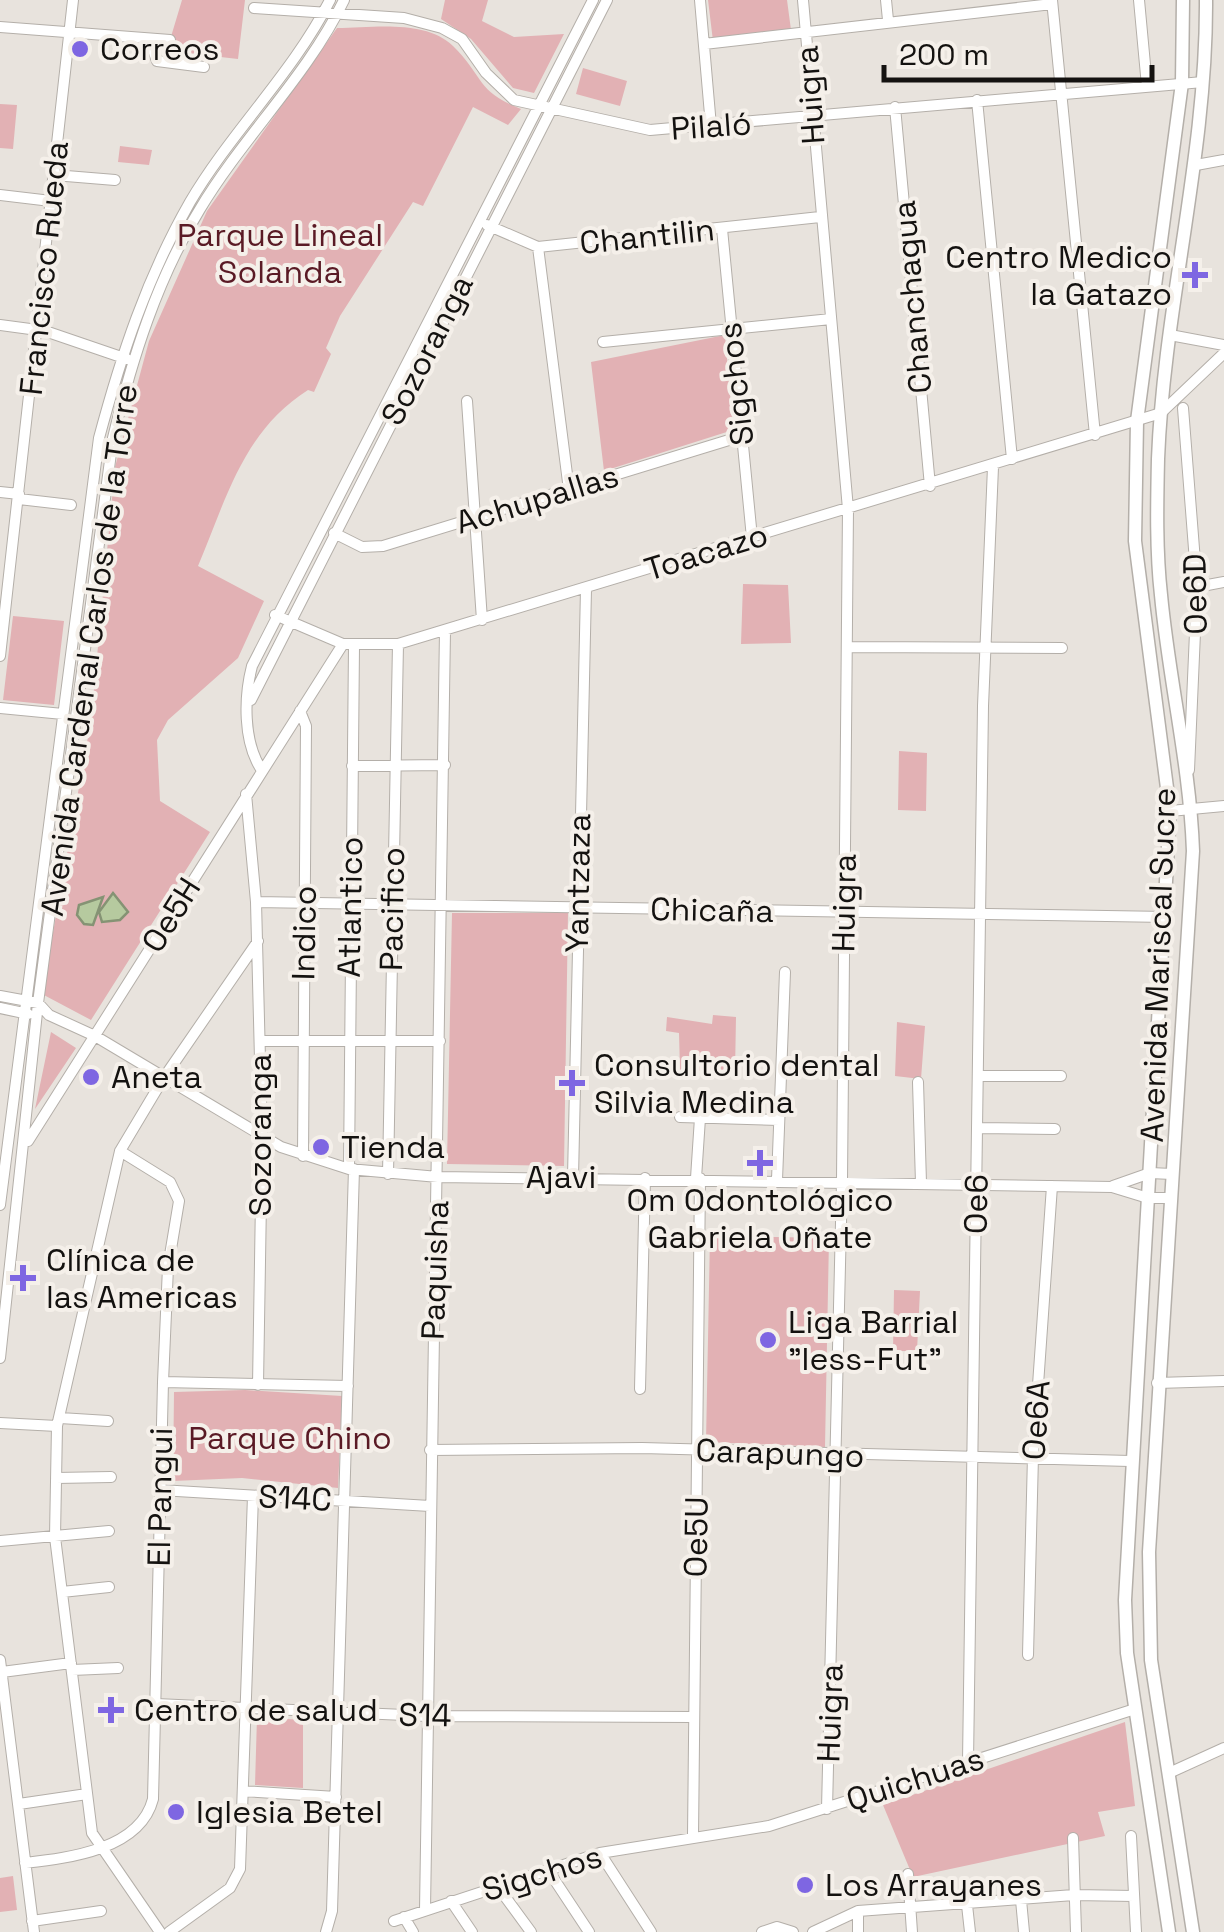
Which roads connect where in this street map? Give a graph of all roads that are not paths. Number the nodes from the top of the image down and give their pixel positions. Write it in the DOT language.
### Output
graph roads {
  1 [pos="73,0"];
  2 [pos="344,0"];
  3 [pos="593,0"];
  4 [pos="607,0"];
  5 [pos="700,0"];
  6 [pos="803,0"];
  7 [pos="886,0"];
  8 [pos="1138,0"];
  9 [pos="1184,0"];
  10 [pos="1206,0"];
  11 [pos="1052,2"];
  12 [pos="328,5"];
  13 [pos="970,6"];
  14 [pos="254,8"];
  15 [pos="338,13"];
  16 [pos="888,20"];
  17 [pos="0,27"];
  18 [pos="586,27"];
  19 [pos="806,29"];
  20 [pos="69,35"];
  21 [pos="170,40"];
  22 [pos="150,41"];
  23 [pos="704,44"];
  24 [pos="204,66"];
  25 [pos="1203,82"];
  26 [pos="1182,83"];
  27 [pos="1147,86"];
  28 [pos="1060,92"];
  29 [pos="977,100"];
  30 [pos="537,107"];
  31 [pos="895,108"];
  32 [pos="550,111"];
  33 [pos="811,118"];
  34 [pos="711,126"];
  35 [pos="1224,160"];
  36 [pos="1196,165"];
  37 [pos="54,175"];
  38 [pos="115,180"];
  39 [pos="0,195"];
  40 [pos="51,201"];
  41 [pos="820,217"];
  42 [pos="485,224"];
  43 [pos="722,229"];
  44 [pos="538,247"];
  45 [pos="831,319"];
  46 [pos="0,325"];
  47 [pos="731,328"];
  48 [pos="38,329"];
  49 [pos="1170,334"];
  50 [pos="603,342"];
  51 [pos="1224,345"];
  52 [pos="1224,353"];
  53 [pos="127,358"];
  54 [pos="466,401"];
  55 [pos="1183,408"];
  56 [pos="1161,414"];
  57 [pos="1137,421"];
  58 [pos="1095,435"];
  59 [pos="742,436"];
  60 [pos="1012,460"];
  61 [pos="993,467"];
  62 [pos="930,486"];
  63 [pos="569,490"];
  64 [pos="0,492"];
  65 [pos="19,496"];
  66 [pos="71,505"];
  67 [pos="848,509"];
  68 [pos="475,519"];
  69 [pos="334,533"];
  70 [pos="0,538"];
  71 [pos="752,538"];
  72 [pos="14,539"];
  73 [pos="1224,582"];
  74 [pos="1197,587"];
  75 [pos="586,589"];
  76 [pos="3,605"];
  77 [pos="276,616"];
  78 [pos="482,620"];
  79 [pos="288,622"];
  80 [pos="445,631"];
  81 [pos="398,644"];
  82 [pos="349,645"];
  83 [pos="986,647"];
  84 [pos="849,648"];
  85 [pos="1062,648"];
  86 [pos="0,656"];
  87 [pos="250,701"];
  88 [pos="0,708"];
  89 [pos="300,711"];
  90 [pos="64,714"];
  91 [pos="445,765"];
  92 [pos="352,766"];
  93 [pos="394,768"];
  94 [pos="262,770"];
  95 [pos="1188,781"];
  96 [pos="246,794"];
  97 [pos="1224,806"];
  98 [pos="1191,809"];
  99 [pos="1170,811"];
  100 [pos="256,902"];
  101 [pos="305,904"];
  102 [pos="350,904"];
  103 [pos="393,905"];
  104 [pos="444,906"];
  105 [pos="578,908"];
  106 [pos="844,912"];
  107 [pos="981,914"];
  108 [pos="1167,917"];
  109 [pos="258,941"];
  110 [pos="784,972"];
  111 [pos="0,996"];
  112 [pos="25,1000"];
  113 [pos="38,1003"];
  114 [pos="0,1008"];
  115 [pos="23,1013"];
  116 [pos="43,1016"];
  117 [pos="94,1036"];
  118 [pos="260,1041"];
  119 [pos="390,1041"];
  120 [pos="440,1041"];
  121 [pos="347,1042"];
  122 [pos="303,1043"];
  123 [pos="978,1076"];
  124 [pos="1060,1076"];
  125 [pos="163,1079"];
  126 [pos="918,1082"];
  127 [pos="680,1117"];
  128 [pos="700,1118"];
  129 [pos="779,1120"];
  130 [pos="978,1128"];
  131 [pos="1055,1130"];
  132 [pos="262,1138"];
  133 [pos="25,1147"];
  134 [pos="120,1152"];
  135 [pos="303,1156"];
  136 [pos="351,1169"];
  137 [pos="1150,1173"];
  138 [pos="388,1174"];
  139 [pos="1172,1174"];
  140 [pos="574,1176"];
  141 [pos="438,1177"];
  142 [pos="645,1178"];
  143 [pos="698,1178"];
  144 [pos="778,1180"];
  145 [pos="842,1180"];
  146 [pos="920,1184"];
  147 [pos="977,1184"];
  148 [pos="1052,1186"];
  149 [pos="1112,1186"];
  150 [pos="1148,1198"];
  151 [pos="1171,1198"];
  152 [pos="0,1205"];
  153 [pos="3,1309"];
  154 [pos="0,1358"];
  155 [pos="1224,1381"];
  156 [pos="163,1382"];
  157 [pos="1157,1383"];
  158 [pos="258,1385"];
  159 [pos="348,1386"];
  160 [pos="640,1389"];
  161 [pos="108,1421"];
  162 [pos="0,1422"];
  163 [pos="59,1422"];
  164 [pos="430,1450"];
  165 [pos="697,1450"];
  166 [pos="835,1453"];
  167 [pos="1032,1456"];
  168 [pos="970,1458"];
  169 [pos="1130,1461"];
  170 [pos="110,1477"];
  171 [pos="56,1478"];
  172 [pos="160,1490"];
  173 [pos="253,1496"];
  174 [pos="344,1500"];
  175 [pos="430,1506"];
  176 [pos="109,1531"];
  177 [pos="55,1538"];
  178 [pos="0,1541"];
  179 [pos="109,1586"];
  180 [pos="62,1592"];
  181 [pos="1028,1655"];
  182 [pos="1,1666"];
  183 [pos="72,1667"];
  184 [pos="118,1668"];
  185 [pos="2,1702"];
  186 [pos="156,1704"];
  187 [pos="246,1708"];
  188 [pos="1134,1708"];
  189 [pos="340,1712"];
  190 [pos="427,1716"];
  191 [pos="694,1717"];
  192 [pos="1224,1748"];
  193 [pos="968,1762"];
  194 [pos="1169,1773"];
  195 [pos="244,1791"];
  196 [pos="87,1794"];
  197 [pos="336,1796"];
  198 [pos="19,1804"];
  199 [pos="827,1809"];
  200 [pos="693,1836"];
  201 [pos="1131,1836"];
  202 [pos="1072,1838"];
  203 [pos="101,1852"];
  204 [pos="600,1853"];
  205 [pos="26,1863"];
  206 [pos="548,1870"];
  207 [pos="908,1874"];
  208 [pos="498,1886"];
  209 [pos="1074,1895"];
  210 [pos="1134,1896"];
  211 [pos="1021,1900"];
  212 [pos="451,1902"];
  213 [pos="967,1905"];
  214 [pos="910,1908"];
  215 [pos="425,1910"];
  216 [pos="101,1911"];
  217 [pos="858,1911"];
  218 [pos="33,1926"];
  219 [pos="160,1932"];
  220 [pos="169,1932"];
  221 [pos="326,1932"];
  222 [pos="413,1932"];
  223 [pos="472,1932"];
  224 [pos="532,1932"];
  225 [pos="589,1932"];
  226 [pos="650,1932"];
  227 [pos="762,1932"];
  228 [pos="794,1932"];
  229 [pos="814,1932"];
  230 [pos="858,1932"];
  231 [pos="912,1932"];
  232 [pos="970,1932"];
  233 [pos="1024,1932"];
  234 [pos="1076,1932"];
  235 [pos="1136,1932"];
  236 [pos="1169,1932"];
  237 [pos="1193,1932"];
  1 -- 20 [label="street, Francisco Rueda"];
  2 -- 15 [label="street, Avenida Cardenal Carlos de la Torre"];
  3 -- 18 [label="street, Sozoranga"];
  4 -- 18 [label="street, Sozoranga"];
  5 -- 23 [label="street"];
  6 -- 19 [label="street, Huigra"];
  7 -- 16 [label="street"];
  8 -- 27 [label="street"];
  9 -- 26 [label="main road, Avenida Mariscal Sucre"];
  10 -- 25 [label="main road, Avenida Mariscal Sucre"];
  11 -- 13 [label="street"];
  11 -- 28 [label="street"];
  12 -- 14 [label="street, Pilaló"];
  12 -- 15 [label="street, Pilaló"];
  12 -- 53 [label="street, Avenida Cardenal Carlos de la Torre"];
  13 -- 16 [label="street"];
  15 -- 30 [label="street, Pilaló"];
  15 -- 53 [label="street, Avenida Cardenal Carlos de la Torre"];
  16 -- 19 [label="street"];
  17 -- 20 [label="street"];
  18 -- 30 [label="street, Sozoranga"];
  18 -- 32 [label="street, Sozoranga"];
  19 -- 23 [label="street"];
  19 -- 33 [label="street, Huigra"];
  20 -- 22 [label="street"];
  20 -- 37 [label="street, Francisco Rueda"];
  21 -- 22 [label="street"];
  22 -- 24 [label="street"];
  23 -- 34 [label="street"];
  25 -- 26 [label="street, Pilaló"];
  25 -- 36 [label="main road, Avenida Mariscal Sucre"];
  26 -- 27 [label="street, Pilaló"];
  26 -- 57 [label="main road, Avenida Mariscal Sucre"];
  27 -- 28 [label="street, Pilaló"];
  28 -- 29 [label="street, Pilaló"];
  28 -- 58 [label="street"];
  29 -- 31 [label="street, Pilaló"];
  29 -- 60 [label="street"];
  30 -- 32 [label="street, Pilaló"];
  30 -- 42 [label="street, Sozoranga"];
  31 -- 33 [label="street, Pilaló"];
  31 -- 62 [label="street, Chanchagua"];
  32 -- 34 [label="street, Pilaló"];
  32 -- 42 [label="street, Sozoranga"];
  33 -- 34 [label="street, Pilaló"];
  33 -- 41 [label="street, Huigra"];
  35 -- 36 [label="street"];
  36 -- 49 [label="main road, Avenida Mariscal Sucre"];
  37 -- 38 [label="street"];
  37 -- 40 [label="street, Francisco Rueda"];
  39 -- 40 [label="street"];
  40 -- 48 [label="street, Francisco Rueda"];
  41 -- 43 [label="street, Chantilin"];
  41 -- 45 [label="street, Huigra"];
  42 -- 44 [label="street, Chantilin"];
  42 -- 69 [label="street, Sozoranga"];
  42 -- 77 [label="street, Sozoranga"];
  43 -- 44 [label="street, Chantilin"];
  43 -- 47 [label="street, Sigchos"];
  44 -- 63 [label="street"];
  45 -- 47 [label="street"];
  45 -- 67 [label="street, Huigra"];
  46 -- 48 [label="street"];
  47 -- 50 [label="street"];
  47 -- 59 [label="street, Sigchos"];
  48 -- 53 [label="street"];
  48 -- 65 [label="street, Francisco Rueda"];
  49 -- 51 [label="street"];
  49 -- 56 [label="main road, Avenida Mariscal Sucre"];
  52 -- 56 [label="street"];
  53 -- 90 [label="street, Avenida Cardenal Carlos de la Torre"];
  53 -- 113 [label="street, Avenida Cardenal Carlos de la Torre"];
  54 -- 68 [label="street"];
  55 -- 74 [label="street, Oe6D"];
  56 -- 57 [label="street, Toacazo"];
  56 -- 95 [label="main road, Avenida Mariscal Sucre"];
  57 -- 58 [label="street, Toacazo"];
  57 -- 99 [label="main road, Avenida Mariscal Sucre"];
  58 -- 60 [label="street, Toacazo"];
  59 -- 63 [label="street, Achupallas"];
  59 -- 71 [label="street, Sigchos"];
  60 -- 61 [label="street, Toacazo"];
  61 -- 62 [label="street, Toacazo"];
  61 -- 83 [label="street, Oe6"];
  62 -- 67 [label="street, Toacazo"];
  63 -- 68 [label="street, Achupallas"];
  64 -- 65 [label="street"];
  65 -- 66 [label="street"];
  65 -- 72 [label="street, Francisco Rueda"];
  67 -- 71 [label="street, Toacazo"];
  67 -- 84 [label="street, Huigra"];
  68 -- 69 [label="street, Achupallas"];
  68 -- 78 [label="street"];
  69 -- 79 [label="street, Sozoranga"];
  70 -- 72 [label="street"];
  71 -- 75 [label="street, Toacazo"];
  72 -- 76 [label="street, Francisco Rueda"];
  73 -- 74 [label="street"];
  74 -- 95 [label="street, Oe6D"];
  75 -- 78 [label="street, Toacazo"];
  75 -- 105 [label="street, Yantzaza"];
  76 -- 86 [label="street, Francisco Rueda"];
  77 -- 79 [label="street, Toacazo"];
  77 -- 87 [label="street, Sozoranga"];
  78 -- 80 [label="street, Toacazo"];
  79 -- 82 [label="street, Toacazo"];
  79 -- 87 [label="street, Sozoranga"];
  80 -- 81 [label="street, Toacazo"];
  80 -- 91 [label="street, Paquisha"];
  81 -- 82 [label="street, Toacazo"];
  81 -- 93 [label="street, Pacifico"];
  82 -- 89 [label="street"];
  82 -- 92 [label="street, Atlantico"];
  83 -- 84 [label="street"];
  83 -- 85 [label="street"];
  83 -- 107 [label="street, Oe6"];
  84 -- 106 [label="street, Huigra"];
  87 -- 94 [label="street, Sozoranga"];
  88 -- 90 [label="street"];
  89 -- 94 [label="street"];
  89 -- 101 [label="street, Indico"];
  90 -- 112 [label="street, Avenida Cardenal Carlos de la Torre"];
  91 -- 93 [label="street"];
  91 -- 104 [label="street, Paquisha"];
  92 -- 93 [label="street"];
  92 -- 102 [label="street, Atlantico"];
  93 -- 103 [label="street, Pacifico"];
  94 -- 96 [label="street"];
  95 -- 98 [label="main road, Avenida Mariscal Sucre"];
  96 -- 100 [label="street, Sozoranga"];
  96 -- 117 [label="street, Oe5H"];
  97 -- 98 [label="street"];
  98 -- 99 [label="street"];
  98 -- 139 [label="main road, Avenida Mariscal Sucre"];
  99 -- 108 [label="main road, Avenida Mariscal Sucre"];
  100 -- 101 [label="street, Chicaña"];
  100 -- 109 [label="street, Sozoranga"];
  101 -- 102 [label="street, Chicaña"];
  101 -- 122 [label="street, Indico"];
  102 -- 103 [label="street, Chicaña"];
  102 -- 121 [label="street, Atlantico"];
  103 -- 104 [label="street, Chicaña"];
  103 -- 119 [label="street, Pacifico"];
  104 -- 105 [label="street, Chicaña"];
  104 -- 120 [label="street, Paquisha"];
  105 -- 106 [label="street, Chicaña"];
  105 -- 140 [label="street, Yantzaza"];
  106 -- 107 [label="street, Chicaña"];
  106 -- 145 [label="street, Huigra"];
  107 -- 108 [label="street, Chicaña"];
  107 -- 123 [label="street, Oe6"];
  108 -- 137 [label="main road, Avenida Mariscal Sucre"];
  109 -- 118 [label="street, Sozoranga"];
  109 -- 125 [label="street"];
  110 -- 129 [label="street"];
  111 -- 112 [label="street"];
  112 -- 113 [label="street"];
  112 -- 115 [label="street, Avenida Cardenal Carlos de la Torre"];
  113 -- 116 [label="street, Avenida Cardenal Carlos de la Torre"];
  114 -- 115 [label="street, Ajavi"];
  115 -- 116 [label="street, Ajavi"];
  115 -- 152 [label="street, Avenida Cardenal Carlos de la Torre"];
  116 -- 117 [label="street, Ajavi"];
  116 -- 133 [label="street, Avenida Cardenal Carlos de la Torre"];
  117 -- 125 [label="street, Ajavi"];
  117 -- 133 [label="street, Oe5H"];
  118 -- 122 [label="street"];
  118 -- 132 [label="street, Sozoranga"];
  119 -- 120 [label="street"];
  119 -- 121 [label="street"];
  119 -- 138 [label="street, Pacifico"];
  120 -- 141 [label="street, Paquisha"];
  121 -- 122 [label="street"];
  121 -- 136 [label="street, Atlantico"];
  122 -- 135 [label="street, Indico"];
  123 -- 124 [label="street"];
  123 -- 130 [label="street, Oe6"];
  125 -- 132 [label="street, Ajavi"];
  125 -- 134 [label="street"];
  126 -- 146 [label="street"];
  127 -- 128 [label="street"];
  128 -- 129 [label="street"];
  128 -- 143 [label="street, Oe5U"];
  129 -- 144 [label="street"];
  130 -- 131 [label="street"];
  130 -- 147 [label="street, Oe6"];
  132 -- 135 [label="street, Ajavi"];
  132 -- 158 [label="street, Sozoranga"];
  133 -- 153 [label="street, Avenida Cardenal Carlos de la Torre"];
  134 -- 156 [label="street, El Pangui"];
  134 -- 163 [label="street"];
  135 -- 136 [label="street, Ajavi"];
  136 -- 138 [label="street, Ajavi"];
  136 -- 159 [label="street, Atlantico"];
  137 -- 139 [label="street, Ajavi"];
  137 -- 149 [label="street, Ajavi"];
  137 -- 150 [label="main road, Avenida Mariscal Sucre"];
  138 -- 141 [label="street, Ajavi"];
  139 -- 151 [label="main road, Avenida Mariscal Sucre"];
  140 -- 141 [label="street, Ajavi"];
  140 -- 142 [label="street, Ajavi"];
  141 -- 164 [label="street, Paquisha"];
  142 -- 143 [label="street, Ajavi"];
  142 -- 160 [label="street"];
  143 -- 144 [label="street, Ajavi"];
  143 -- 165 [label="street, Oe5U"];
  144 -- 145 [label="street, Ajavi"];
  145 -- 146 [label="street, Ajavi"];
  145 -- 166 [label="street, Huigra"];
  146 -- 147 [label="street, Ajavi"];
  147 -- 148 [label="street, Ajavi"];
  147 -- 168 [label="street, Oe6"];
  148 -- 149 [label="street, Ajavi"];
  148 -- 167 [label="street, Oe6A"];
  149 -- 150 [label="street, Ajavi"];
  150 -- 151 [label="street, Ajavi"];
  150 -- 169 [label="main road, Avenida Mariscal Sucre"];
  151 -- 157 [label="main road, Avenida Mariscal Sucre"];
  153 -- 154 [label="street, Avenida Cardenal Carlos de la Torre"];
  155 -- 157 [label="street"];
  156 -- 158 [label="street"];
  156 -- 172 [label="street, El Pangui"];
  157 -- 194 [label="main road, Avenida Mariscal Sucre"];
  158 -- 159 [label="street"];
  159 -- 174 [label="street, Atlantico"];
  161 -- 163 [label="street"];
  162 -- 163 [label="street"];
  163 -- 171 [label="street"];
  164 -- 165 [label="street, Carapungo"];
  164 -- 175 [label="street, Paquisha"];
  165 -- 166 [label="street, Carapungo"];
  165 -- 191 [label="street, Oe5U"];
  166 -- 168 [label="street, Carapungo"];
  166 -- 199 [label="street, Huigra"];
  167 -- 168 [label="street, Carapungo"];
  167 -- 169 [label="street, Carapungo"];
  167 -- 181 [label="street, Oe6A"];
  168 -- 193 [label="street, Oe6"];
  169 -- 188 [label="main road, Avenida Mariscal Sucre"];
  170 -- 171 [label="street"];
  171 -- 177 [label="street"];
  172 -- 173 [label="street, S14C"];
  172 -- 186 [label="street, El Pangui"];
  173 -- 174 [label="street, S14C"];
  173 -- 187 [label="street"];
  174 -- 175 [label="street, S14C"];
  174 -- 189 [label="street, Atlantico"];
  175 -- 190 [label="street, Paquisha"];
  176 -- 177 [label="street"];
  177 -- 178 [label="street"];
  177 -- 180 [label="street"];
  179 -- 180 [label="street"];
  180 -- 183 [label="street"];
  182 -- 183 [label="street"];
  182 -- 185 [label="street"];
  183 -- 184 [label="street"];
  183 -- 196 [label="street"];
  185 -- 198 [label="street"];
  186 -- 187 [label="street, S14"];
  186 -- 203 [label="street, El Pangui"];
  187 -- 189 [label="street, S14"];
  187 -- 195 [label="street"];
  188 -- 193 [label="street, Quichuas"];
  188 -- 236 [label="main road, Avenida Mariscal Sucre"];
  189 -- 190 [label="street, S14"];
  189 -- 197 [label="street, Atlantico"];
  190 -- 191 [label="street, S14"];
  190 -- 215 [label="street, Paquisha"];
  191 -- 200 [label="street, Oe5U"];
  192 -- 194 [label="street"];
  193 -- 199 [label="street, Quichuas"];
  194 -- 237 [label="main road, Avenida Mariscal Sucre"];
  195 -- 197 [label="street"];
  195 -- 220 [label="street"];
  196 -- 198 [label="street"];
  196 -- 203 [label="street"];
  197 -- 221 [label="street, Atlantico"];
  198 -- 205 [label="street"];
  199 -- 200 [label="street, Quichuas"];
  200 -- 204 [label="street, Sigchos"];
  201 -- 210 [label="street"];
  202 -- 209 [label="street"];
  203 -- 205 [label="street"];
  203 -- 219 [label="street"];
  204 -- 206 [label="street, Sigchos"];
  204 -- 226 [label="street"];
  205 -- 218 [label="street"];
  206 -- 208 [label="street, Sigchos"];
  206 -- 225 [label="street"];
  207 -- 214 [label="street"];
  208 -- 212 [label="street, Sigchos"];
  208 -- 224 [label="street"];
  209 -- 210 [label="street"];
  209 -- 211 [label="street"];
  209 -- 234 [label="street"];
  210 -- 235 [label="street"];
  211 -- 213 [label="street"];
  211 -- 233 [label="street"];
  212 -- 215 [label="street, Sigchos"];
  212 -- 223 [label="street"];
  213 -- 214 [label="street"];
  213 -- 232 [label="street"];
  214 -- 217 [label="street"];
  214 -- 231 [label="street"];
  215 -- 222 [label="street, Sigchos"];
  216 -- 218 [label="street"];
  217 -- 229 [label="street"];
  217 -- 230 [label="street"];
  227 -- 228 [label="street"];
}
